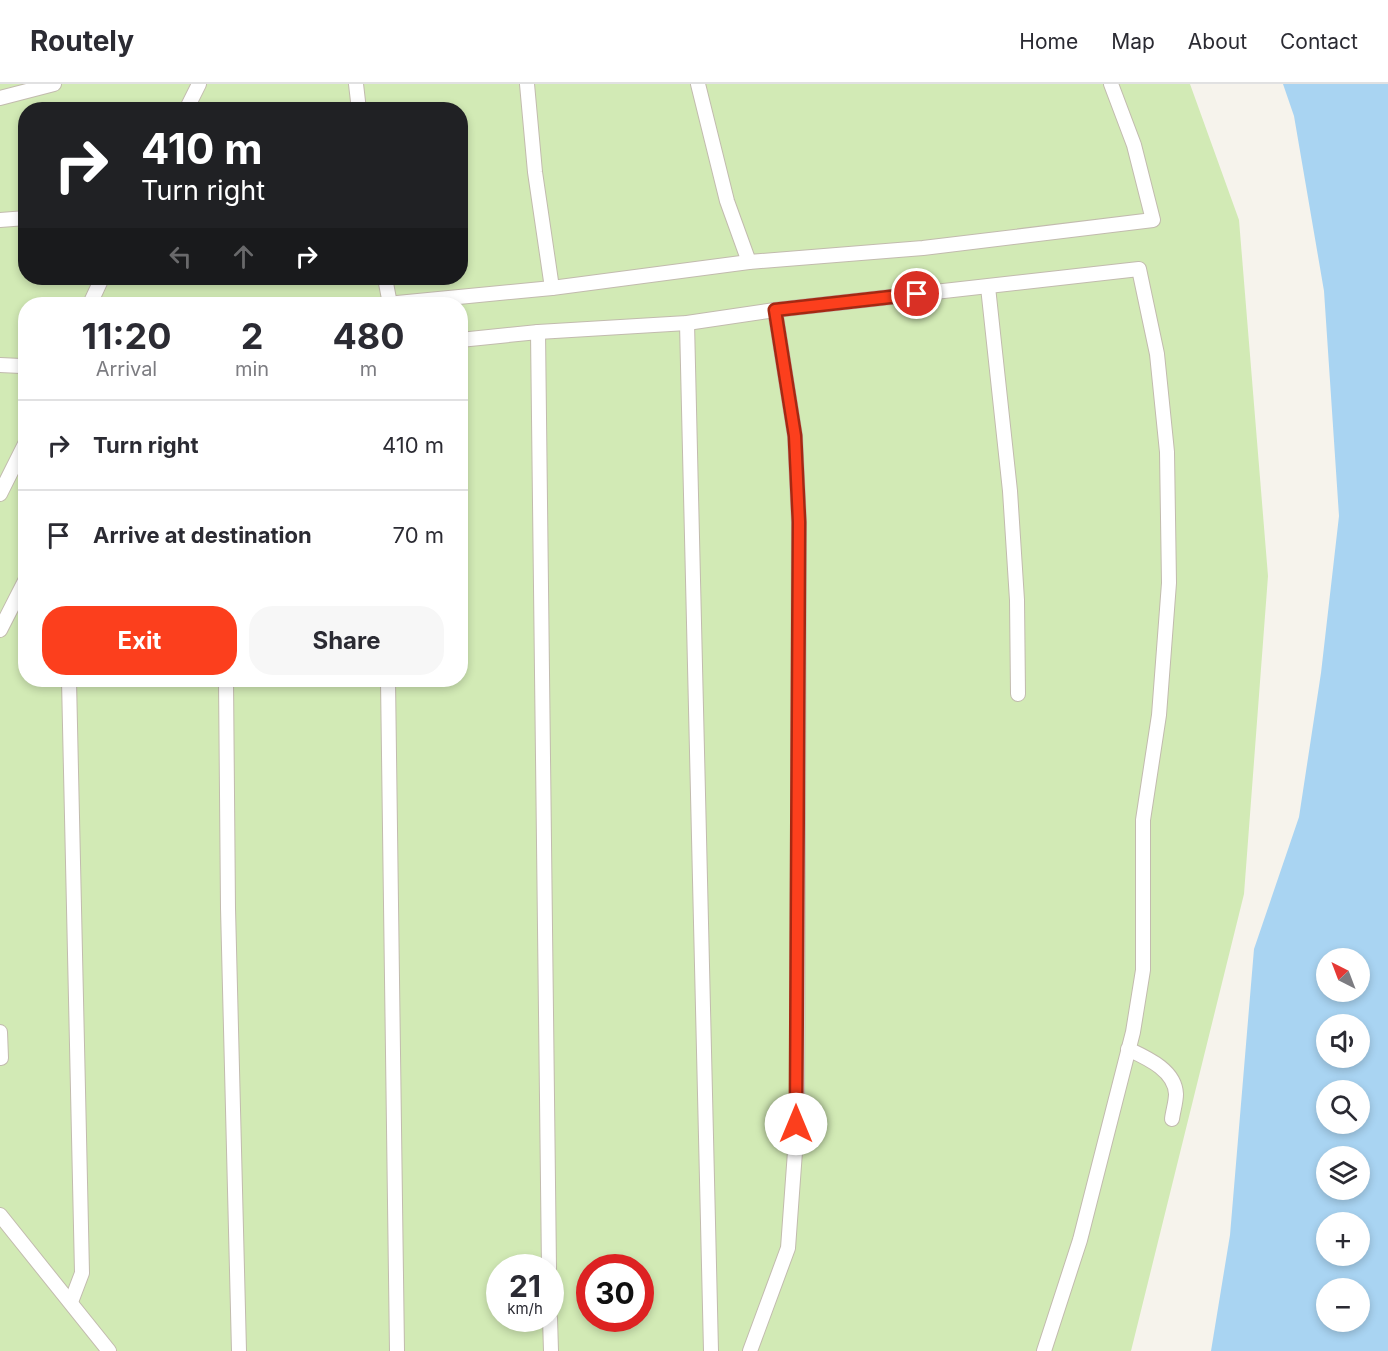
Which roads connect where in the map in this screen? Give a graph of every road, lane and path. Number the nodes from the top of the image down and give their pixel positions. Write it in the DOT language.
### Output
graph roads {
  1 [pos="54,84"];
  2 [pos="199,84"];
  3 [pos="356,84"];
  4 [pos="526,84"];
  5 [pos="698,84"];
  6 [pos="1110,84"];
  7 [pos="0,98"];
  8 [pos="190,102"];
  9 [pos="358,102"];
  10 [pos="18,219"];
  11 [pos="0,220"];
  12 [pos="749,262"];
  13 [pos="988,286"];
  14 [pos="552,288"];
  15 [pos="460,297"];
  16 [pos="775,310"];
  17 [pos="687,323"];
  18 [pos="538,332"];
  19 [pos="468,339"];
  20 [pos="0,366"];
  21 [pos="18,366"];
  22 [pos="18,458"];
  23 [pos="0,494"];
  24 [pos="18,595"];
  25 [pos="0,630"];
  26 [pos="69,687"];
  27 [pos="226,687"];
  28 [pos="388,687"];
  29 [pos="1018,694"];
  30 [pos="0,1032"];
  31 [pos="1128,1049"];
  32 [pos="1,1058"];
  33 [pos="1172,1119"];
  34 [pos="0,1215"];
  35 [pos="549,1254"];
  36 [pos="71,1302"];
  37 [pos="550,1332"];
  38 [pos="109,1351"];
  39 [pos="239,1351"];
  40 [pos="397,1351"];
  41 [pos="551,1351"];
  42 [pos="711,1351"];
  43 [pos="750,1351"];
  44 [pos="1044,1351"];
  1 -- 7 [label="street"];
  2 -- 8 [label="street"];
  3 -- 9 [label="street"];
  4 -- 14 [label="street"];
  5 -- 12 [label="street"];
  6 -- 12 [label="street"];
  10 -- 11 [label="street"];
  12 -- 14 [label="street"];
  13 -- 16 [label="street"];
  13 -- 29 [label="street"];
  13 -- 31 [label="street"];
  14 -- 15 [label="street"];
  16 -- 17 [label="street"];
  16 -- 43 [label="street"];
  17 -- 18 [label="street"];
  17 -- 42 [label="street"];
  18 -- 19 [label="street"];
  18 -- 35 [label="street"];
  20 -- 21 [label="street"];
  22 -- 23 [label="street"];
  24 -- 25 [label="street"];
  26 -- 36 [label="street"];
  27 -- 39 [label="street"];
  28 -- 40 [label="street"];
  30 -- 32 [label="street"];
  31 -- 33 [label="street"];
  31 -- 44 [label="street"];
  34 -- 36 [label="street"];
  36 -- 38 [label="street"];
  37 -- 41 [label="street"];
}
